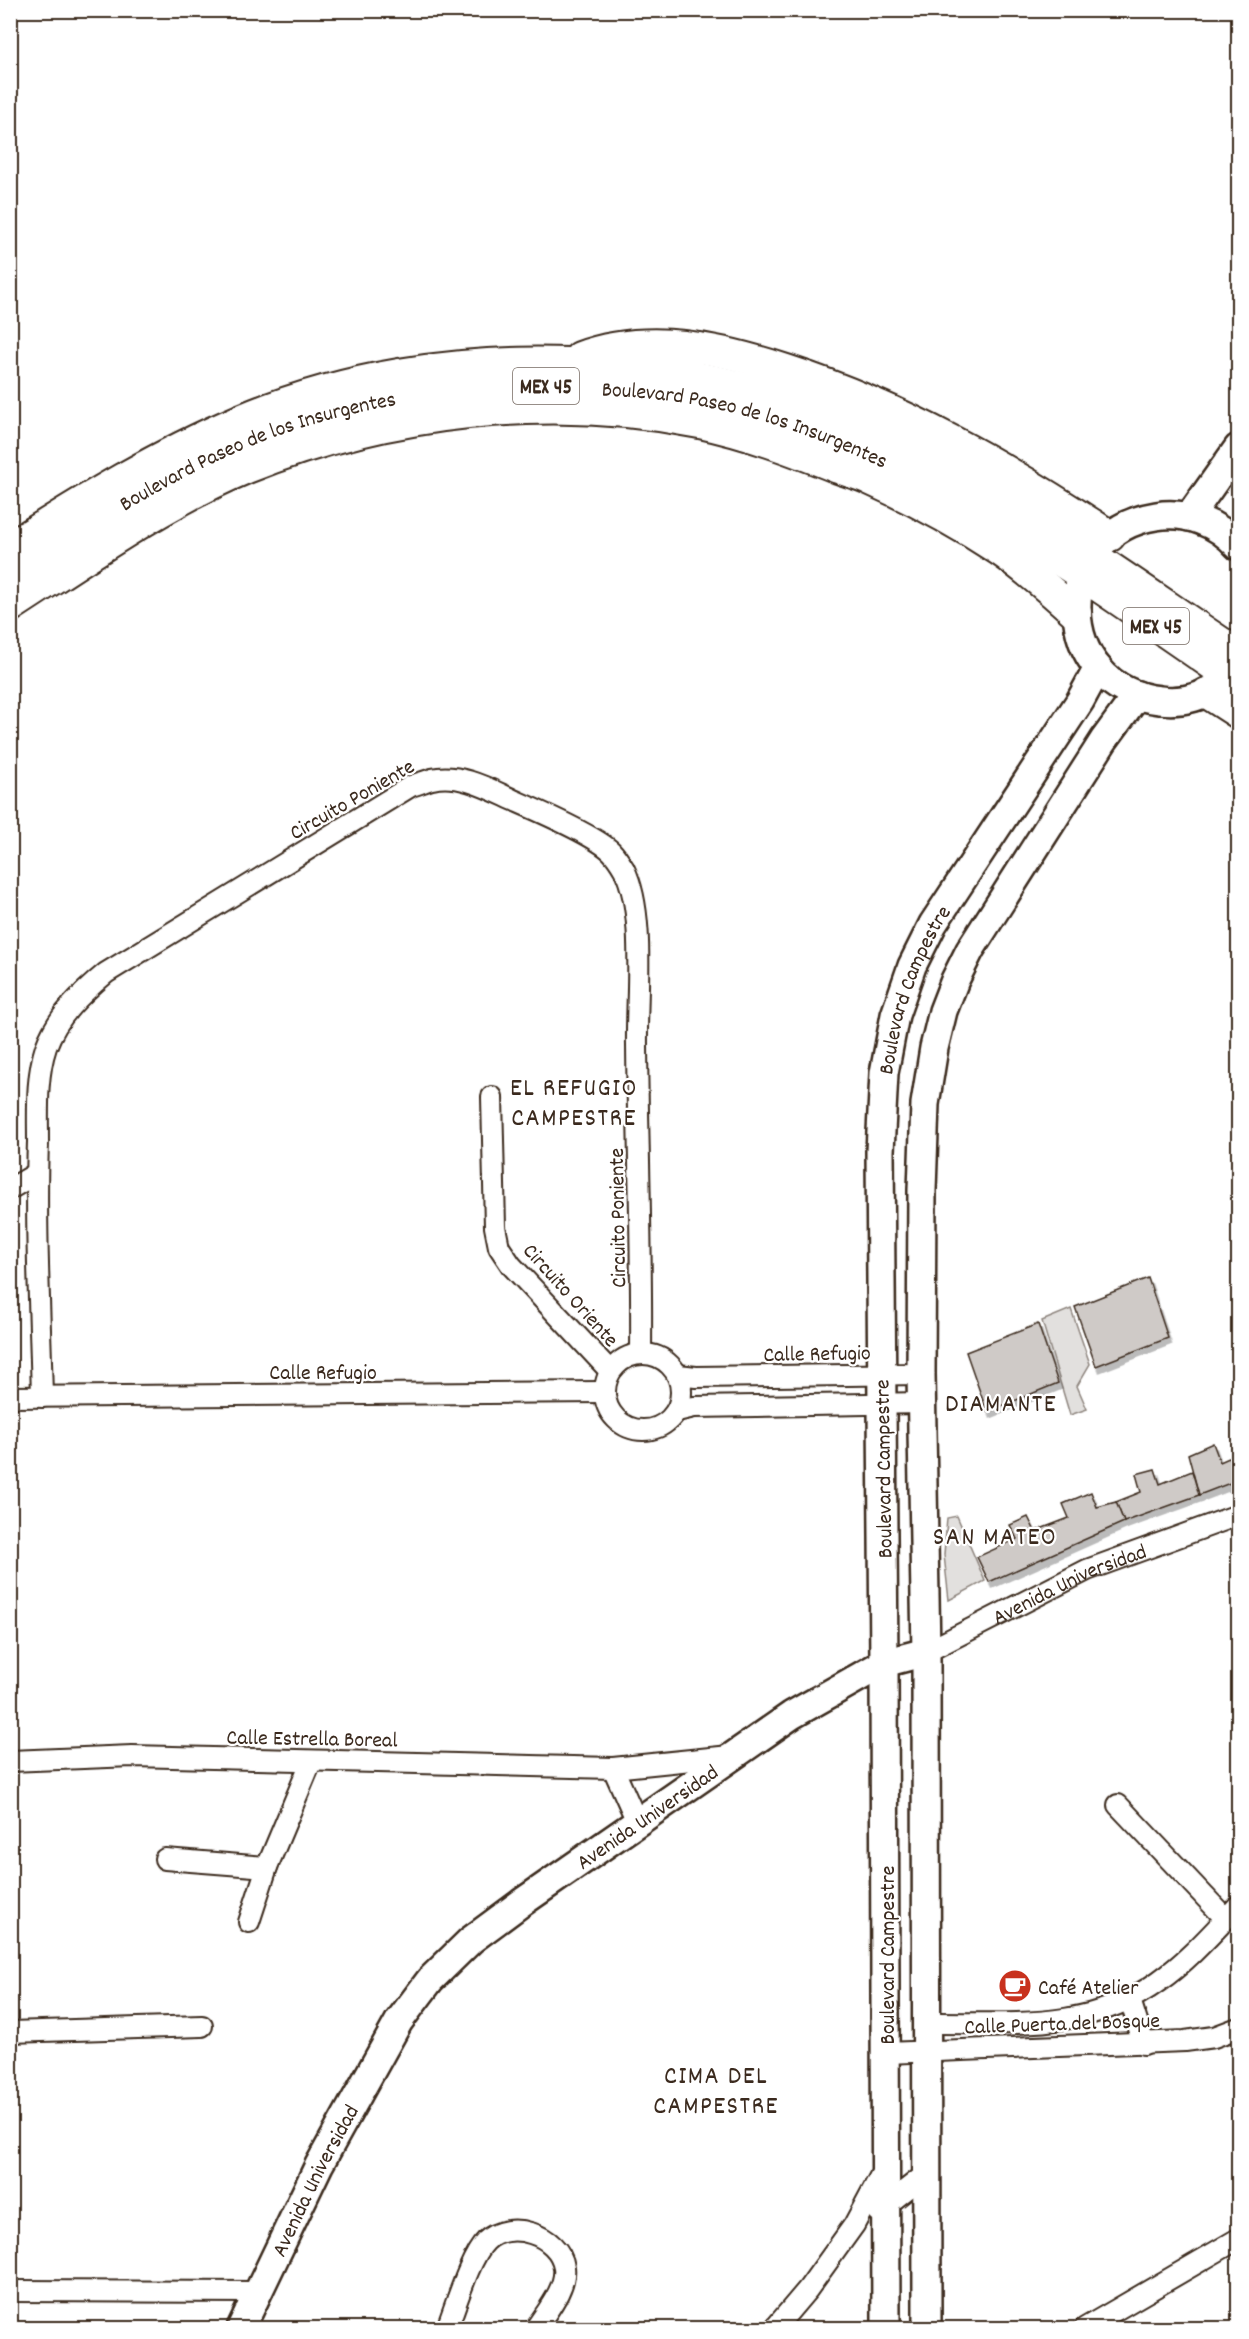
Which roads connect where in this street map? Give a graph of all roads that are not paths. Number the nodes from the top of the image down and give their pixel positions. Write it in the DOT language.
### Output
graph roads {
  1 [pos="662,344"];
  2 [pos="564,364"];
  3 [pos="642,392"];
  4 [pos="1239,448"];
  5 [pos="1189,517"];
  6 [pos="1238,544"];
  7 [pos="10,547"];
  8 [pos="1094,556"];
  9 [pos="10,572"];
  10 [pos="10,607"];
  11 [pos="1076,613"];
  12 [pos="1098,668"];
  13 [pos="1231,675"];
  14 [pos="1137,695"];
  15 [pos="1239,713"];
  16 [pos="492,1097"];
  17 [pos="37,1173"];
  18 [pos="10,1189"];
  19 [pos="641,1353"];
  20 [pos="610,1371"];
  21 [pos="921,1374"];
  22 [pos="678,1375"];
  23 [pos="881,1375"];
  24 [pos="604,1392"];
  25 [pos="10,1397"];
  26 [pos="42,1397"];
  27 [pos="922,1403"];
  28 [pos="882,1404"];
  29 [pos="677,1411"];
  30 [pos="1239,1515"];
  31 [pos="926,1652"];
  32 [pos="884,1662"];
  33 [pos="733,1756"];
  34 [pos="10,1761"];
  35 [pos="311,1762"];
  36 [pos="614,1768"];
  37 [pos="1118,1805"];
  38 [pos="638,1824"];
  39 [pos="165,1859"];
  40 [pos="267,1867"];
  41 [pos="1232,1912"];
  42 [pos="249,1922"];
  43 [pos="1130,2000"];
  44 [pos="927,2023"];
  45 [pos="202,2026"];
  46 [pos="1239,2028"];
  47 [pos="10,2032"];
  48 [pos="1144,2044"];
  49 [pos="927,2051"];
  50 [pos="886,2053"];
  51 [pos="885,2167"];
  52 [pos="927,2173"];
  53 [pos="885,2208"];
  54 [pos="854,2225"];
  55 [pos="1239,2239"];
  56 [pos="10,2291"];
  57 [pos="258,2292"];
  58 [pos="242,2328"];
  59 [pos="447,2328"];
  60 [pos="536,2328"];
  61 [pos="774,2328"];
  62 [pos="886,2328"];
  63 [pos="927,2328"];
  64 [pos="1085,2328"];
  1 -- 2 [label="main road"];
  1 -- 3 [label="main road"];
  1 -- 8 [label="main road"];
  2 -- 3 [label="main road, Boulevard Paseo de los Insurgentes / MEX 45"];
  2 -- 7 [label="main road, Boulevard Paseo de los Insurgentes / MEX 45"];
  3 -- 8 [label="main road, Boulevard Paseo de los Insurgentes / MEX 45"];
  3 -- 9 [label="main road, Boulevard Paseo de los Insurgentes / MEX 45"];
  3 -- 10 [label="main road"];
  3 -- 11 [label="main road"];
  4 -- 5 [label="street"];
  5 -- 6 [label="street"];
  5 -- 8 [label="street"];
  8 -- 11 [label="street"];
  8 -- 13 [label="main road, Boulevard Paseo de los Insurgentes / MEX 45"];
  11 -- 12 [label="street"];
  12 -- 14 [label="street"];
  12 -- 23 [label="street, Boulevard Campestre"];
  13 -- 14 [label="street"];
  13 -- 15 [label="main road, Boulevard Paseo de los Insurgentes"];
  14 -- 21 [label="street, Boulevard Campestre"];
  16 -- 20 [label="street, Circuito Oriente"];
  17 -- 18 [label="street"];
  17 -- 19 [label="street, Circuito Poniente"];
  17 -- 26 [label="street, Circuito Poniente"];
  19 -- 20 [label="street"];
  19 -- 22 [label="street"];
  20 -- 24 [label="street"];
  21 -- 23 [label="street, Calle Refugio"];
  21 -- 27 [label="street, Boulevard Campestre"];
  22 -- 23 [label="street, Calle Refugio"];
  22 -- 29 [label="street"];
  23 -- 28 [label="street, Boulevard Campestre"];
  24 -- 26 [label="street, Calle Refugio"];
  24 -- 29 [label="street"];
  25 -- 26 [label="street, Calle Refugio"];
  27 -- 28 [label="street"];
  27 -- 31 [label="street, Boulevard Campestre"];
  28 -- 29 [label="street"];
  28 -- 32 [label="street, Boulevard Campestre"];
  30 -- 31 [label="street, Avenida Universidad"];
  31 -- 32 [label="street, Avenida Universidad"];
  31 -- 44 [label="street, Boulevard Campestre"];
  32 -- 33 [label="street, Avenida Universidad"];
  32 -- 50 [label="street, Boulevard Campestre"];
  33 -- 36 [label="street, Calle Estrella Boreal"];
  33 -- 38 [label="street, Avenida Universidad"];
  34 -- 35 [label="street, Calle Estrella Boreal"];
  35 -- 36 [label="street, Calle Estrella Boreal"];
  35 -- 40 [label="street"];
  36 -- 38 [label="street"];
  37 -- 41 [label="street"];
  38 -- 57 [label="street, Avenida Universidad"];
  39 -- 40 [label="street"];
  40 -- 42 [label="street"];
  41 -- 43 [label="street, Calle Puerta del Bosque"];
  43 -- 44 [label="street, Calle Puerta del Bosque"];
  43 -- 48 [label="street"];
  44 -- 49 [label="street, Boulevard Campestre"];
  45 -- 47 [label="street"];
  46 -- 48 [label="street, Calle Puerta del Bosque"];
  48 -- 49 [label="street, Calle Puerta del Bosque"];
  49 -- 50 [label="street, Calle Puerta del Bosque"];
  49 -- 52 [label="street, Boulevard Campestre"];
  50 -- 51 [label="street, Boulevard Campestre"];
  51 -- 53 [label="street, Boulevard Campestre"];
  51 -- 54 [label="street"];
  52 -- 53 [label="street"];
  52 -- 63 [label="street, Boulevard Campestre"];
  53 -- 54 [label="street"];
  53 -- 62 [label="street, Boulevard Campestre"];
  54 -- 61 [label="street"];
  55 -- 64 [label="street"];
  56 -- 57 [label="street"];
  57 -- 58 [label="street, Avenida Universidad"];
  59 -- 60 [label="street"];
}
